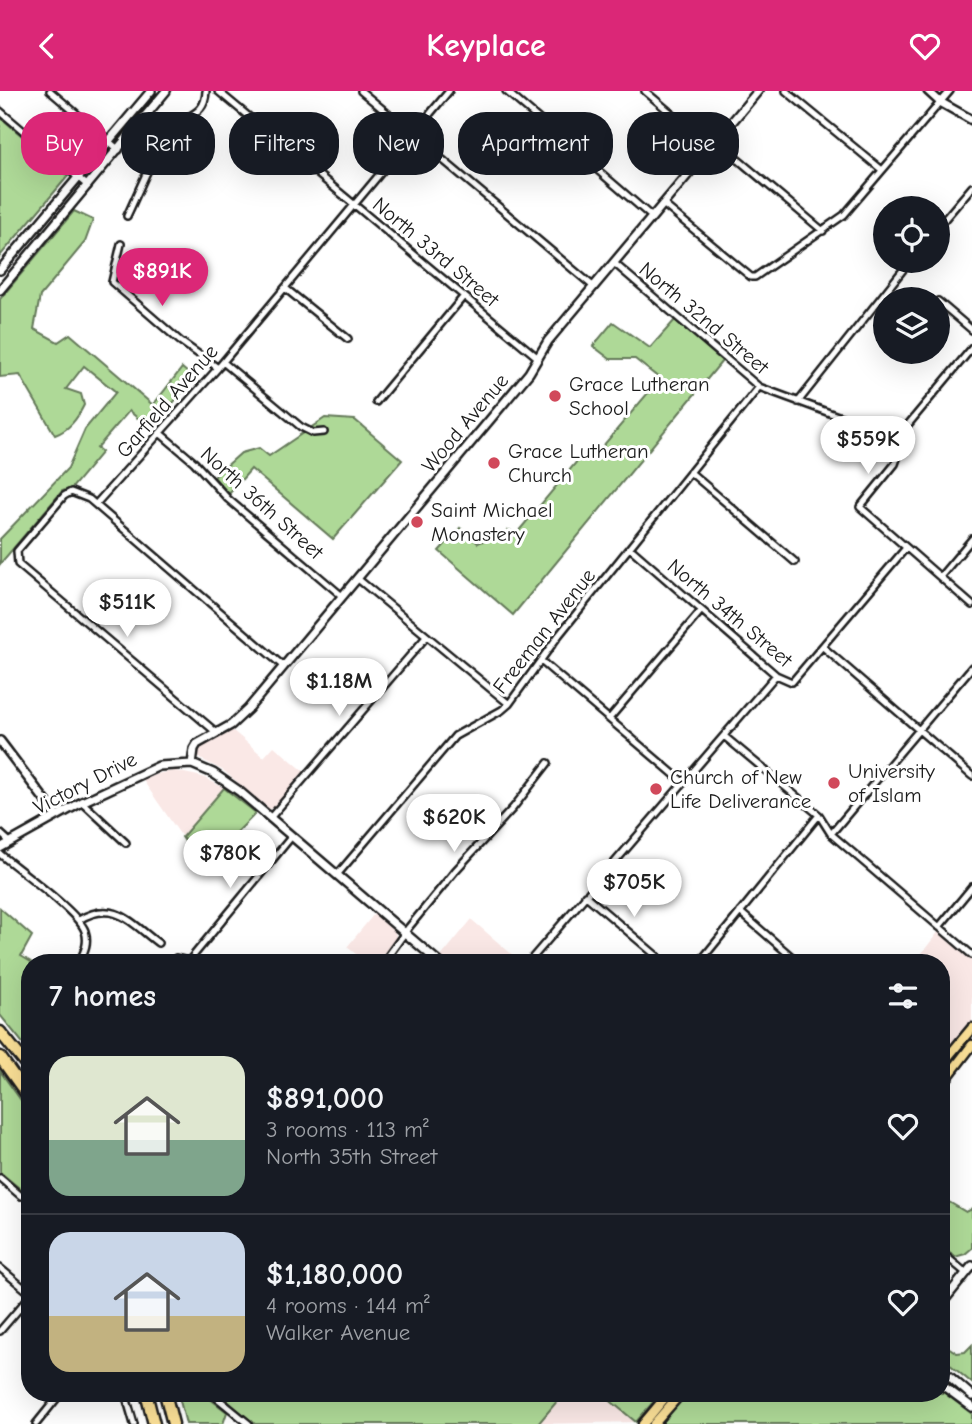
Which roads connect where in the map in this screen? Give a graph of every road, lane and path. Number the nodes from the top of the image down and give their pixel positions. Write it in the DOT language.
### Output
graph roads {
  1 [pos="50,91"];
  2 [pos="151,91"];
  3 [pos="166,91"];
  4 [pos="206,91"];
  5 [pos="218,91"];
  6 [pos="361,91"];
  7 [pos="449,91"];
  8 [pos="506,91"];
  9 [pos="645,91"];
  10 [pos="758,91"];
  11 [pos="786,91"];
  12 [pos="928,91"];
  13 [pos="950,91"];
  14 [pos="940,102"];
  15 [pos="0,111"];
  16 [pos="386,112"];
  17 [pos="432,112"];
  18 [pos="672,112"];
  19 [pos="739,114"];
  20 [pos="972,120"];
  21 [pos="108,141"];
  22 [pos="118,150"];
  23 [pos="444,160"];
  24 [pos="739,164"];
  25 [pos="882,170"];
  26 [pos="380,175"];
  27 [pos="688,175"];
  28 [pos="78,178"];
  29 [pos="88,186"];
  30 [pos="972,187"];
  31 [pos="663,204"];
  32 [pos="354,205"];
  33 [pos="950,213"];
  34 [pos="127,216"];
  35 [pos="652,217"];
  36 [pos="823,231"];
  37 [pos="121,244"];
  38 [pos="614,263"];
  39 [pos="0,270"];
  40 [pos="900,273"];
  41 [pos="594,287"];
  42 [pos="285,288"];
  43 [pos="0,290"];
  44 [pos="464,296"];
  45 [pos="950,311"];
  46 [pos="972,317"];
  47 [pos="965,324"];
  48 [pos="972,330"];
  49 [pos="348,339"];
  50 [pos="972,348"];
  51 [pos="537,357"];
  52 [pos="223,362"];
  53 [pos="218,368"];
  54 [pos="759,387"];
  55 [pos="376,402"];
  56 [pos="798,402"];
  57 [pos="324,432"];
  58 [pos="161,434"];
  59 [pos="891,445"];
  60 [pos="690,472"];
  61 [pos="96,504"];
  62 [pos="972,539"];
  63 [pos="630,548"];
  64 [pos="905,549"];
  65 [pos="795,562"];
  66 [pos="940,577"];
  67 [pos="358,579"];
  68 [pos="342,596"];
  69 [pos="972,605"];
  70 [pos="701,611"];
  71 [pos="426,636"];
  72 [pos="823,647"];
  73 [pos="541,661"];
  74 [pos="283,666"];
  75 [pos="972,667"];
  76 [pos="776,675"];
  77 [pos="509,703"];
  78 [pos="610,719"];
  79 [pos="919,731"];
  80 [pos="217,733"];
  81 [pos="724,736"];
  82 [pos="0,741"];
  83 [pos="548,763"];
  84 [pos="191,764"];
  85 [pos="972,776"];
  86 [pos="683,782"];
  87 [pos="82,802"];
  88 [pos="819,815"];
  89 [pos="57,816"];
  90 [pos="271,818"];
  91 [pos="0,832"];
  92 [pos="831,834"];
  93 [pos="292,836"];
  94 [pos="10,842"];
  95 [pos="126,843"];
  96 [pos="0,848"];
  97 [pos="0,854"];
  98 [pos="337,875"];
  99 [pos="972,887"];
  100 [pos="585,895"];
  101 [pos="740,912"];
  102 [pos="79,920"];
  103 [pos="939,927"];
  104 [pos="405,933"];
  105 [pos="158,943"];
  106 [pos="83,954"];
  107 [pos="195,954"];
  108 [pos="390,954"];
  109 [pos="430,954"];
  110 [pos="536,954"];
  111 [pos="655,954"];
  112 [pos="706,954"];
  113 [pos="789,954"];
  114 [pos="972,955"];
  115 [pos="972,1028"];
  116 [pos="0,1033"];
  117 [pos="972,1045"];
  118 [pos="950,1054"];
  119 [pos="0,1057"];
  120 [pos="21,1058"];
  121 [pos="950,1073"];
  122 [pos="21,1086"];
  123 [pos="0,1178"];
  124 [pos="21,1196"];
  125 [pos="950,1258"];
  126 [pos="0,1268"];
  127 [pos="969,1269"];
  128 [pos="21,1287"];
  129 [pos="950,1294"];
  130 [pos="21,1306"];
  131 [pos="0,1331"];
  132 [pos="950,1377"];
  133 [pos="950,1391"];
  134 [pos="972,1396"];
  135 [pos="54,1402"];
  136 [pos="128,1402"];
  137 [pos="148,1402"];
  138 [pos="168,1402"];
  139 [pos="222,1402"];
  140 [pos="661,1402"];
  141 [pos="673,1402"];
  142 [pos="972,1407"];
  143 [pos="36,1424"];
  144 [pos="134,1424"];
  145 [pos="154,1424"];
  146 [pos="173,1424"];
  147 [pos="248,1424"];
  148 [pos="643,1424"];
  149 [pos="654,1424"];
  1 -- 21 [label="street"];
  2 -- 21 [label="main road"];
  3 -- 22 [label="main road"];
  4 -- 34 [label="street"];
  5 -- 32 [label="street, North 33rd Street"];
  6 -- 16 [label="street"];
  7 -- 17 [label="street, Garfield Avenue"];
  8 -- 35 [label="street"];
  9 -- 18 [label="street"];
  10 -- 19 [label="main road, Wood Avenue"];
  11 -- 25 [label="street"];
  12 -- 14 [label="main road"];
  13 -- 14 [label="street"];
  14 -- 20 [label="main road"];
  14 -- 25 [label="street"];
  15 -- 28 [label="street"];
  21 -- 22 [label="street"];
  21 -- 28 [label="main road"];
  22 -- 29 [label="main road"];
  23 -- 41 [label="street"];
  24 -- 36 [label="street"];
  25 -- 36 [label="street"];
  26 -- 32 [label="street, Garfield Avenue"];
  27 -- 31 [label="main road, Wood Avenue"];
  28 -- 29 [label="street"];
  28 -- 39 [label="main road"];
  29 -- 43 [label="main road"];
  30 -- 33 [label="street"];
  31 -- 35 [label="main road, Wood Avenue"];
  31 -- 36 [label="street"];
  32 -- 42 [label="street, Garfield Avenue"];
  32 -- 44 [label="street, North 33rd Street"];
  35 -- 38 [label="main road, Wood Avenue"];
  37 -- 53 [label="street"];
  38 -- 41 [label="main road, Wood Avenue"];
  38 -- 54 [label="street, North 32nd Street"];
  40 -- 56 [label="street"];
  41 -- 51 [label="main road, Wood Avenue"];
  42 -- 49 [label="street"];
  42 -- 52 [label="street, Garfield Avenue"];
  44 -- 51 [label="street, North 33rd Street"];
  44 -- 55 [label="street"];
  45 -- 47 [label="street"];
  46 -- 47 [label="street"];
  47 -- 48 [label="street"];
  50 -- 59 [label="street"];
  51 -- 67 [label="main road, Wood Avenue"];
  52 -- 53 [label="street, Garfield Avenue"];
  52 -- 57 [label="street"];
  53 -- 58 [label="street, Garfield Avenue"];
  54 -- 56 [label="street, North 32nd Street"];
  54 -- 60 [label="street, Freeman Avenue"];
  56 -- 59 [label="street, North 32nd Street"];
  58 -- 61 [label="street, Garfield Avenue"];
  58 -- 68 [label="street, North 36th Street"];
  59 -- 64 [label="street"];
  60 -- 63 [label="street, Freeman Avenue"];
  60 -- 65 [label="street"];
  61 -- 74 [label="street"];
  61 -- 80 [label="street"];
  62 -- 66 [label="street"];
  63 -- 70 [label="street, North 34th Street"];
  63 -- 73 [label="street, Freeman Avenue"];
  64 -- 66 [label="street"];
  64 -- 72 [label="street"];
  66 -- 69 [label="street"];
  67 -- 68 [label="main road, Wood Avenue"];
  67 -- 71 [label="street"];
  68 -- 74 [label="main road, Wood Avenue"];
  70 -- 76 [label="street, North 34th Street"];
  70 -- 78 [label="street"];
  71 -- 77 [label="street"];
  71 -- 90 [label="street"];
  72 -- 76 [label="street, North 34th Street"];
  72 -- 79 [label="street, North 34th Street"];
  73 -- 77 [label="street, Freeman Avenue"];
  73 -- 78 [label="street"];
  74 -- 80 [label="main road, Wood Avenue"];
  75 -- 79 [label="street"];
  76 -- 81 [label="street"];
  77 -- 98 [label="street, Freeman Avenue"];
  78 -- 86 [label="street"];
  79 -- 85 [label="street, North 34th Street"];
  79 -- 92 [label="street"];
  80 -- 84 [label="main road, Wood Avenue"];
  81 -- 86 [label="street"];
  81 -- 88 [label="street"];
  82 -- 89 [label="main road"];
  83 -- 104 [label="street"];
  84 -- 87 [label="main road, Victory Drive"];
  84 -- 90 [label="main road"];
  86 -- 100 [label="street"];
  87 -- 89 [label="main road, Victory Drive"];
  87 -- 95 [label="street"];
  88 -- 92 [label="street"];
  88 -- 101 [label="street"];
  89 -- 94 [label="main road, Victory Drive"];
  90 -- 93 [label="main road"];
  91 -- 94 [label="street"];
  92 -- 103 [label="street"];
  93 -- 98 [label="main road"];
  93 -- 107 [label="street"];
  94 -- 96 [label="main road, Victory Drive"];
  97 -- 102 [label="street"];
  98 -- 104 [label="main road"];
  99 -- 103 [label="street"];
  100 -- 110 [label="street"];
  100 -- 111 [label="street"];
  101 -- 112 [label="street"];
  101 -- 113 [label="street"];
  102 -- 105 [label="street"];
  102 -- 106 [label="street"];
  103 -- 114 [label="street"];
  104 -- 108 [label="street"];
  104 -- 109 [label="main road"];
  115 -- 118 [label="main road"];
  116 -- 120 [label="highway"];
  117 -- 121 [label="main road"];
  119 -- 122 [label="highway"];
  123 -- 124 [label="street"];
  125 -- 127 [label="street"];
  126 -- 128 [label="street"];
  127 -- 129 [label="main road"];
  130 -- 131 [label="street"];
  132 -- 134 [label="main road"];
  133 -- 142 [label="main road"];
  135 -- 143 [label="street"];
  136 -- 144 [label="street"];
  137 -- 145 [label="highway"];
  138 -- 146 [label="highway"];
  139 -- 147 [label="street"];
  140 -- 148 [label="main road"];
  141 -- 149 [label="main road"];
}
